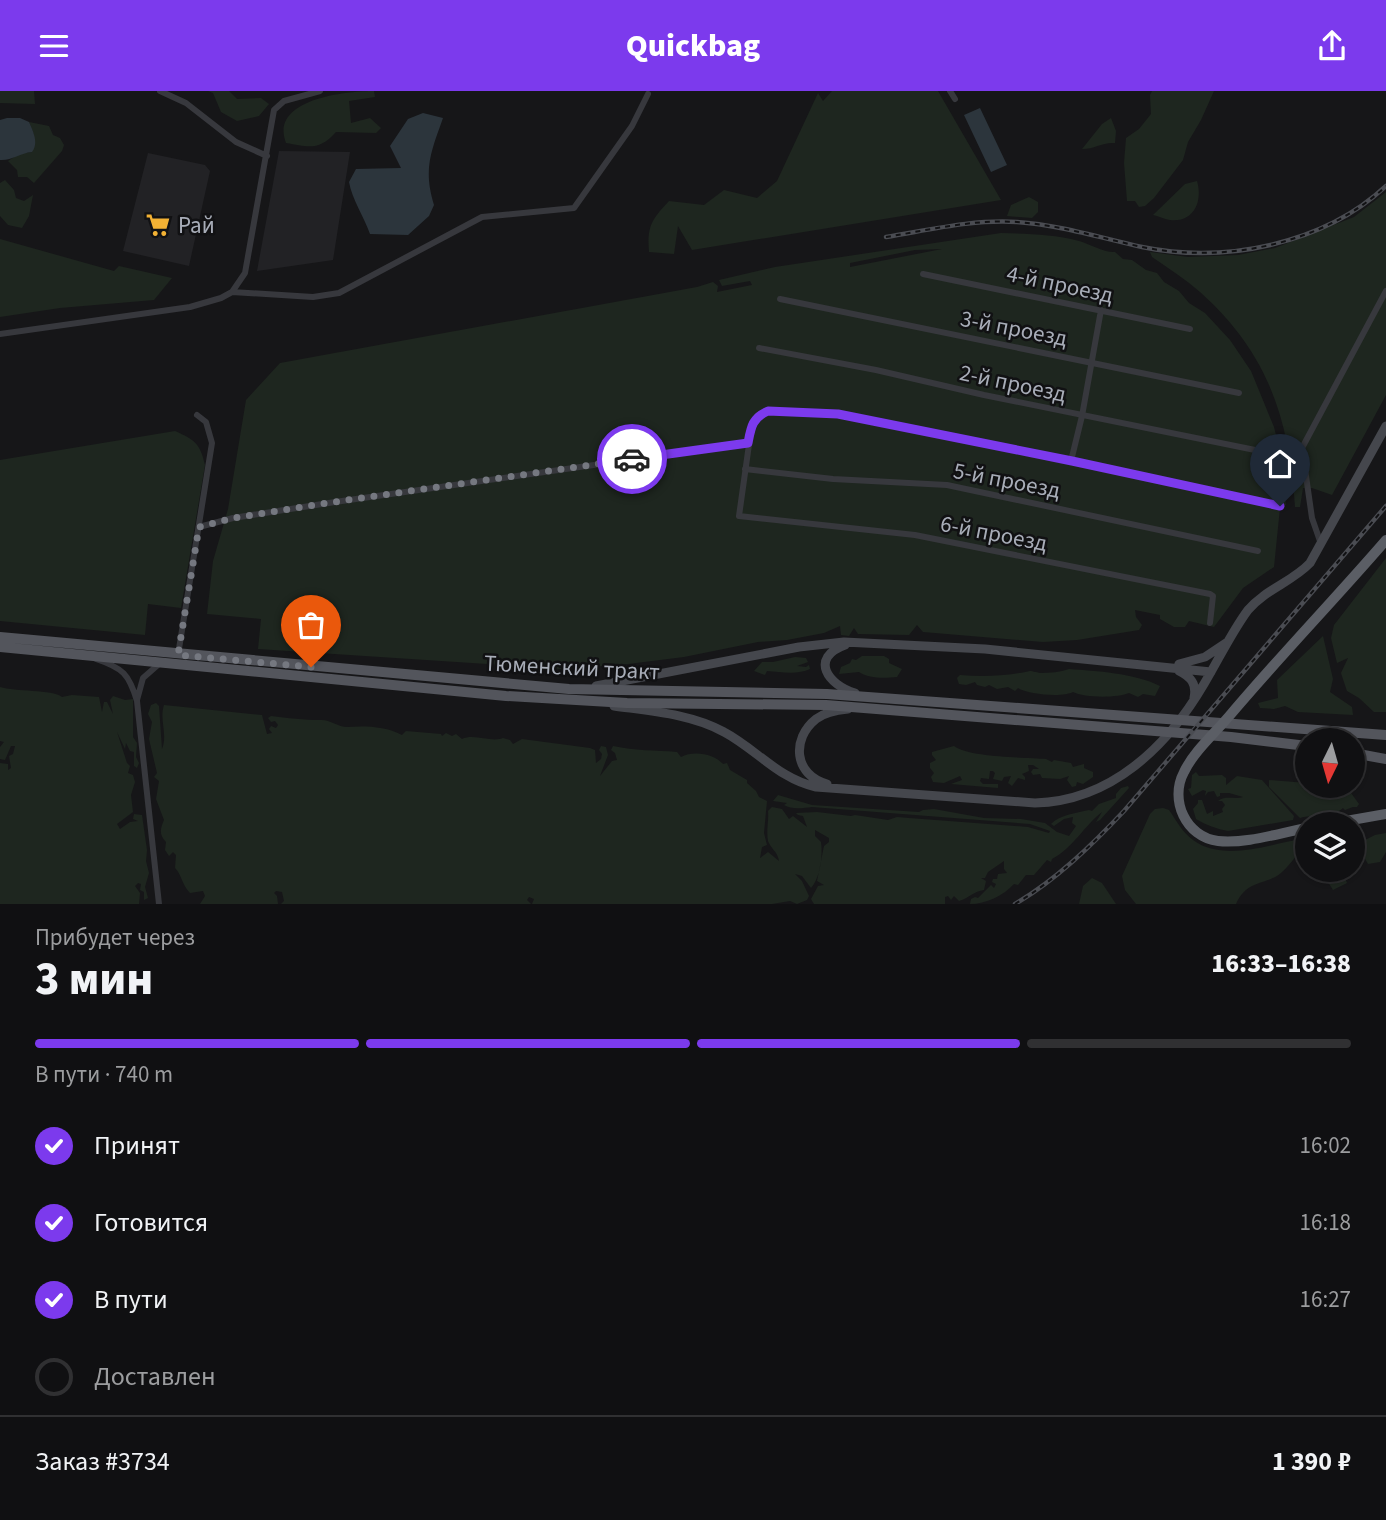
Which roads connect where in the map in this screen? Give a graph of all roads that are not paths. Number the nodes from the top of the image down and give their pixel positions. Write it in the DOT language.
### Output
graph roads {
  1 [pos="160,91"];
  2 [pos="320,91"];
  3 [pos="950,91"];
  4 [pos="649,94"];
  5 [pos="955,99"];
  6 [pos="267,156"];
  7 [pos="923,274"];
  8 [pos="1386,291"];
  9 [pos="232,292"];
  10 [pos="780,299"];
  11 [pos="1101,310"];
  12 [pos="1190,329"];
  13 [pos="0,334"];
  14 [pos="759,348"];
  15 [pos="1092,362"];
  16 [pos="1240,393"];
  17 [pos="197,415"];
  18 [pos="1082,416"];
  19 [pos="1386,426"];
  20 [pos="748,443"];
  21 [pos="1261,451"];
  22 [pos="1072,461"];
  23 [pos="745,469"];
  24 [pos="1280,506"];
  25 [pos="199,527"];
  26 [pos="1386,540"];
  27 [pos="1321,546"];
  28 [pos="1258,551"];
  29 [pos="1210,623"];
  30 [pos="0,637"];
  31 [pos="1230,639"];
  32 [pos="864,642"];
  33 [pos="0,647"];
  34 [pos="178,655"];
  35 [pos="84,656"];
  36 [pos="159,664"];
  37 [pos="1160,666"];
  38 [pos="1211,672"];
  39 [pos="569,689"];
  40 [pos="865,696"];
  41 [pos="137,701"];
  42 [pos="578,701"];
  43 [pos="1192,703"];
  44 [pos="864,708"];
  45 [pos="1386,732"];
  46 [pos="1295,745"];
  47 [pos="1365,755"];
  48 [pos="1386,759"];
  49 [pos="849,789"];
  50 [pos="1386,814"];
  51 [pos="1365,818"];
  52 [pos="1295,830"];
  53 [pos="159,904"];
  1 -- 6 [label="street"];
  2 -- 6 [label="street"];
  3 -- 5 [label="street"];
  4 -- 9 [label="street"];
  6 -- 9 [label="street"];
  7 -- 11 [label="street, 4-й проезд"];
  8 -- 27 [label="street"];
  9 -- 13 [label="street"];
  10 -- 15 [label="street, 3-й проезд"];
  11 -- 12 [label="street, 4-й проезд"];
  11 -- 15 [label="street"];
  14 -- 18 [label="street, 2-й проезд"];
  15 -- 16 [label="street, 3-й проезд"];
  15 -- 18 [label="street"];
  17 -- 25 [label="street"];
  18 -- 21 [label="street, 2-й проезд"];
  18 -- 22 [label="street"];
  19 -- 27 [label="main road"];
  20 -- 22 [label="street"];
  20 -- 23 [label="street"];
  20 -- 25 [label="street"];
  22 -- 24 [label="street"];
  23 -- 28 [label="street, 5-й проезд"];
  23 -- 29 [label="street, 6-й проезд"];
  25 -- 34 [label="street"];
  26 -- 52 [label="highway"];
  27 -- 31 [label="main road"];
  30 -- 34 [label="main road, Тюменский тракт"];
  31 -- 37 [label="main road"];
  31 -- 38 [label="main road"];
  32 -- 37 [label="main road"];
  32 -- 39 [label="main road"];
  32 -- 40 [label="main road"];
  33 -- 35 [label="main road, Тюменский тракт"];
  34 -- 39 [label="main road, Тюменский тракт"];
  35 -- 36 [label="main road, Тюменский тракт"];
  35 -- 41 [label="street"];
  36 -- 41 [label="street"];
  36 -- 42 [label="main road, Тюменский тракт"];
  37 -- 38 [label="main road"];
  37 -- 43 [label="main road"];
  38 -- 43 [label="main road"];
  39 -- 40 [label="main road, Тюменский тракт"];
  40 -- 45 [label="main road, Тюменский тракт"];
  41 -- 53 [label="street"];
  42 -- 44 [label="main road, Тюменский тракт"];
  42 -- 49 [label="main road"];
  43 -- 49 [label="main road"];
  44 -- 46 [label="main road, Тюменский тракт"];
  44 -- 49 [label="main road"];
  47 -- 48 [label="main road"];
  50 -- 51 [label="highway"];
}
